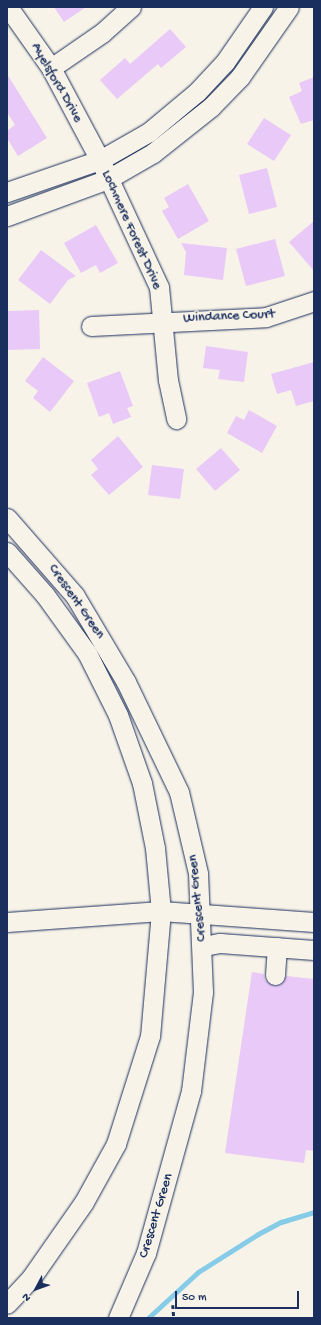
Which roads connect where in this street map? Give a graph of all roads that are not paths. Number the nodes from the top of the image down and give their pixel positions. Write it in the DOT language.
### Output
graph roads {
  1 [pos="8,7"];
  2 [pos="131,7"];
  3 [pos="263,7"];
  4 [pos="289,7"];
  5 [pos="51,68"];
  6 [pos="100,160"];
  7 [pos="108,180"];
  8 [pos="7,192"];
  9 [pos="7,216"];
  10 [pos="314,301"];
  11 [pos="165,321"];
  12 [pos="91,326"];
  13 [pos="176,419"];
  14 [pos="7,518"];
  15 [pos="7,552"];
  16 [pos="160,911"];
  17 [pos="202,914"];
  18 [pos="7,922"];
  19 [pos="314,922"];
  20 [pos="204,946"];
  21 [pos="277,948"];
  22 [pos="314,950"];
  23 [pos="275,975"];
  24 [pos="7,1304"];
  25 [pos="118,1318"];
  1 -- 5 [label="street, Ayelsford Drive"];
  2 -- 5 [label="street"];
  3 -- 6 [label="street"];
  4 -- 7 [label="street"];
  5 -- 6 [label="street, Ayelsford Drive"];
  6 -- 7 [label="street, Lochmere Forest Drive"];
  6 -- 8 [label="street"];
  7 -- 9 [label="street"];
  7 -- 11 [label="street, Lochmere Forest Drive"];
  10 -- 11 [label="street, Windance Court"];
  11 -- 12 [label="street, Windance Court"];
  11 -- 13 [label="street, Lochmere Forest Drive"];
  14 -- 17 [label="street, Crescent Green"];
  15 -- 16 [label="street, Crescent Green"];
  16 -- 17 [label="street"];
  16 -- 18 [label="street"];
  16 -- 24 [label="street, Crescent Green"];
  17 -- 19 [label="street"];
  17 -- 20 [label="street, Crescent Green"];
  20 -- 21 [label="street"];
  20 -- 25 [label="street, Crescent Green"];
  21 -- 22 [label="street"];
  21 -- 23 [label="street"];
}
